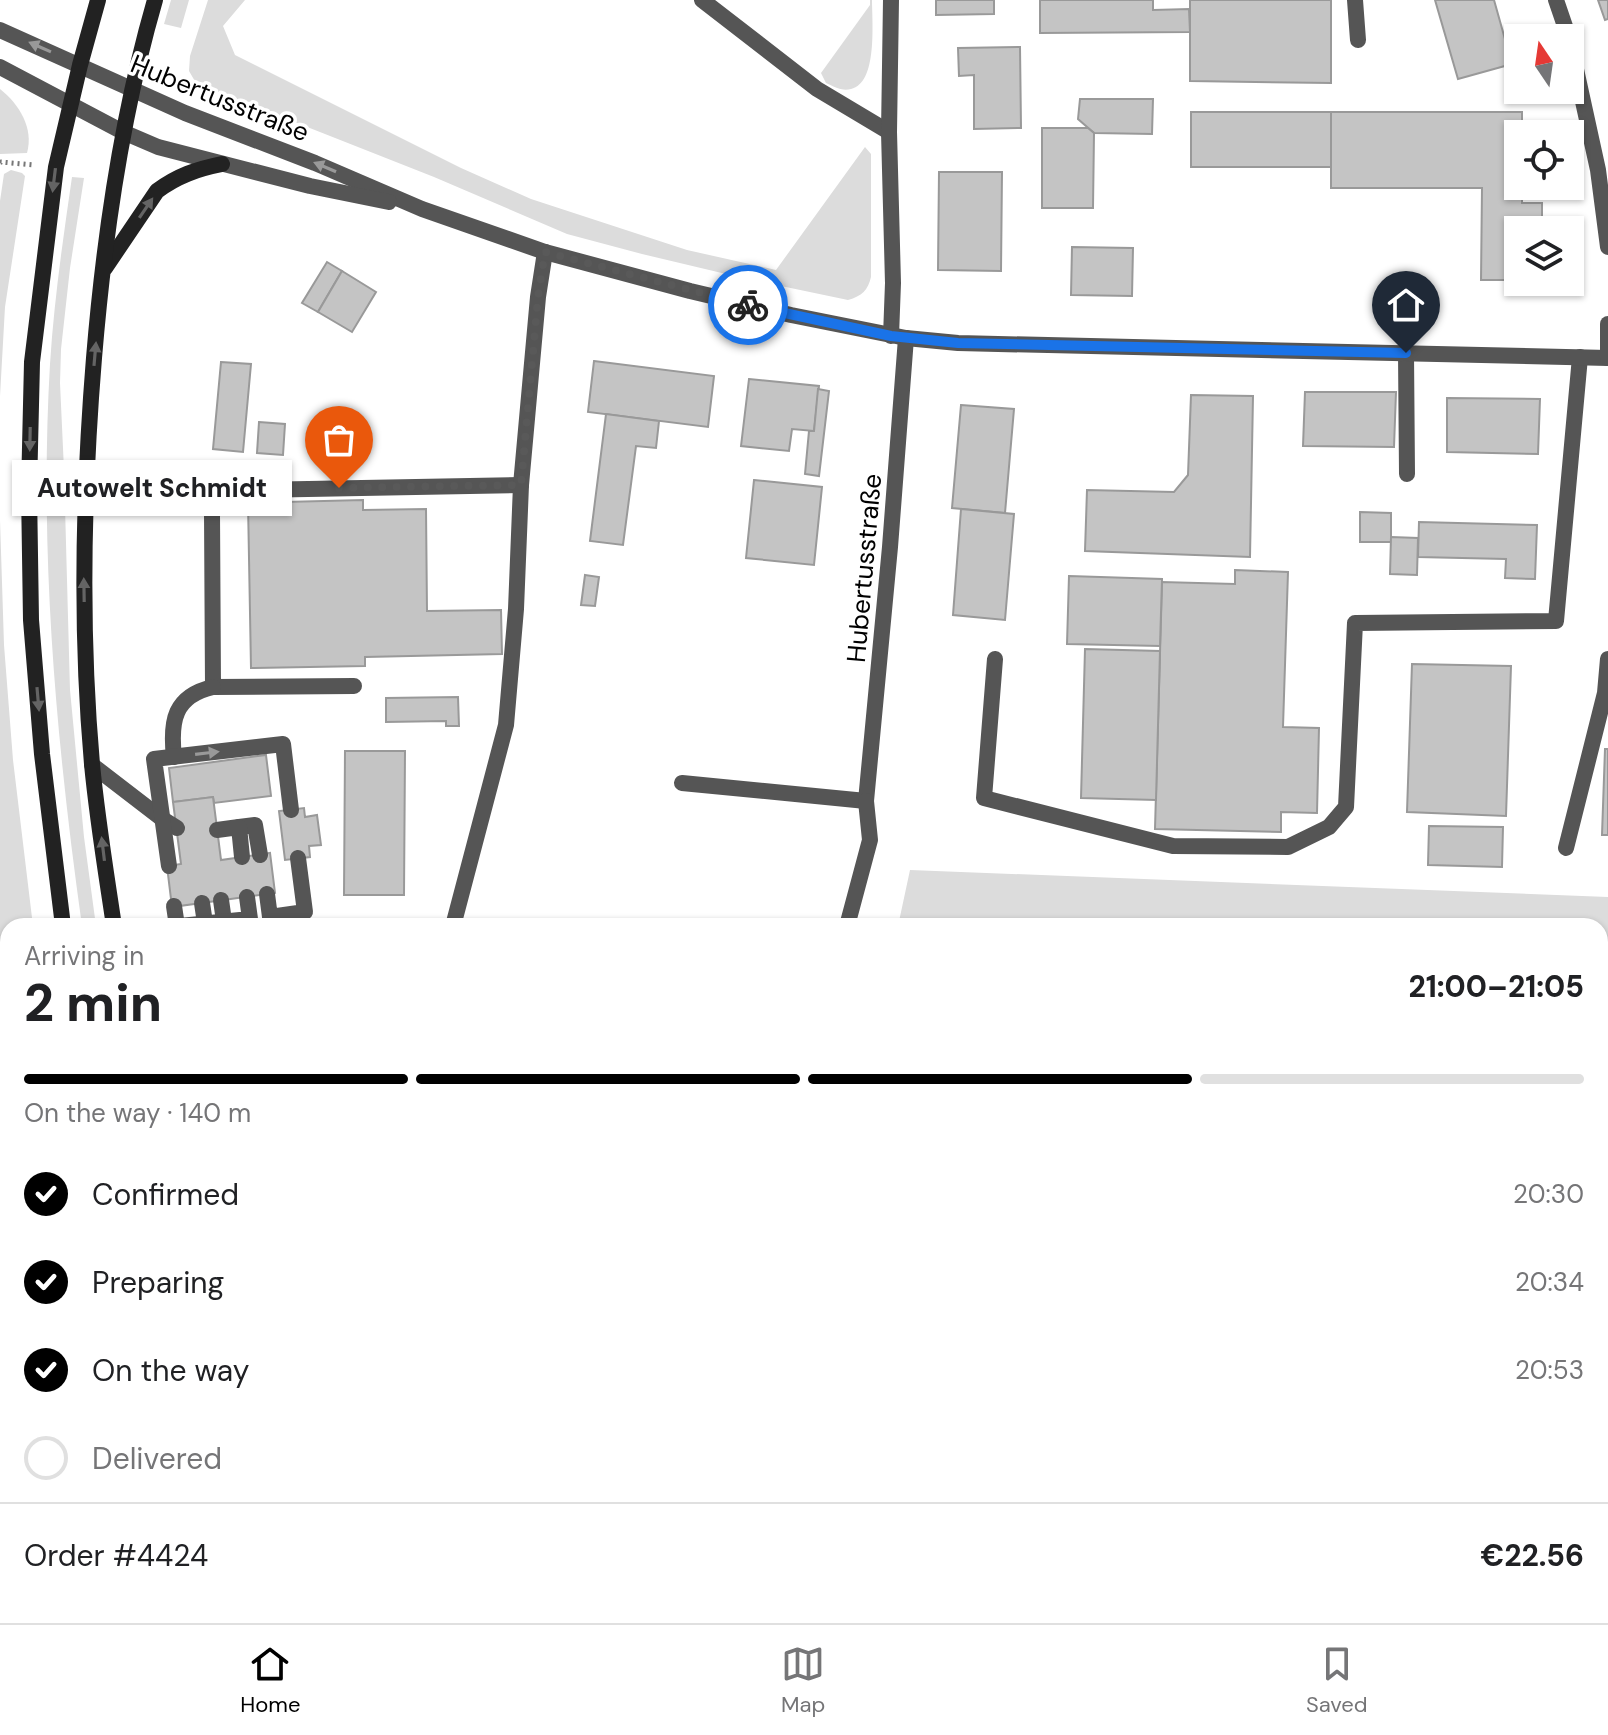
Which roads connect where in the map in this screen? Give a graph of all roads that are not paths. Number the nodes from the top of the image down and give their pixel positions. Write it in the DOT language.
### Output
graph roads {
  1 [pos="98,0"];
  2 [pos="155,0"];
  3 [pos="702,0"];
  4 [pos="891,0"];
  5 [pos="1355,0"];
  6 [pos="1556,0"];
  7 [pos="1564,24"];
  8 [pos="0,30"];
  9 [pos="1358,40"];
  10 [pos="80,65"];
  11 [pos="0,67"];
  12 [pos="133,90"];
  13 [pos="70,104"];
  14 [pos="1583,104"];
  15 [pos="123,132"];
  16 [pos="889,132"];
  17 [pos="222,164"];
  18 [pos="422,209"];
  19 [pos="1608,247"];
  20 [pos="545,252"];
  21 [pos="101,272"];
  22 [pos="1608,324"];
  23 [pos="899,337"];
  24 [pos="1406,353"];
  25 [pos="1580,357"];
  26 [pos="1608,358"];
  27 [pos="1407,474"];
  28 [pos="521,485"];
  29 [pos="995,659"];
  30 [pos="1608,659"];
  31 [pos="354,686"];
  32 [pos="213,687"];
  33 [pos="174,757"];
  34 [pos="92,765"];
  35 [pos="682,783"];
  36 [pos="866,801"];
  37 [pos="291,810"];
  38 [pos="161,818"];
  39 [pos="239,827"];
  40 [pos="177,828"];
  41 [pos="217,830"];
  42 [pos="1566,848"];
  43 [pos="260,855"];
  44 [pos="242,857"];
  45 [pos="298,858"];
  46 [pos="169,866"];
  47 [pos="267,894"];
  48 [pos="247,897"];
  49 [pos="221,900"];
  50 [pos="202,903"];
  51 [pos="174,906"];
  52 [pos="62,918"];
  53 [pos="113,918"];
  54 [pos="176,918"];
  55 [pos="204,918"];
  56 [pos="224,918"];
  57 [pos="250,918"];
  58 [pos="455,918"];
  59 [pos="849,918"];
  1 -- 10 [label="main road"];
  2 -- 12 [label="main road"];
  3 -- 16 [label="street"];
  4 -- 16 [label="street, Hubertusstraße"];
  5 -- 9 [label="street"];
  6 -- 7 [label="street"];
  10 -- 8 [label="street, Hubertusstraße, one-way"];
  10 -- 12 [label="street, Hubertusstraße"];
  10 -- 13 [label="main road"];
  11 -- 13 [label="street, Hubertusstraße"];
  12 -- 15 [label="main road"];
  18 -- 12 [label="street, Hubertusstraße, one-way"];
  13 -- 15 [label="street, Hubertusstraße"];
  13 -- 52 [label="main road, one-way"];
  14 -- 19 [label="street"];
  15 -- 17 [label="street, Hubertusstraße"];
  15 -- 21 [label="main road"];
  16 -- 23 [label="street, Hubertusstraße"];
  17 -- 18 [label="street, Hubertusstraße"];
  21 -- 17 [label="main road, one-way"];
  18 -- 20 [label="street, Hubertusstraße"];
  20 -- 23 [label="street, Hubertusstraße"];
  20 -- 28 [label="street"];
  34 -- 21 [label="main road, one-way"];
  22 -- 26 [label="street, Hubertusstraße"];
  23 -- 24 [label="street, Hubertusstraße"];
  23 -- 36 [label="street, Hubertusstraße"];
  24 -- 25 [label="street, Hubertusstraße"];
  24 -- 27 [label="street"];
  25 -- 26 [label="street, Hubertusstraße"];
  25 -- 29 [label="street"];
  28 -- 32 [label="street"];
  28 -- 58 [label="street"];
  30 -- 42 [label="street"];
  31 -- 32 [label="street"];
  32 -- 33 [label="street"];
  33 -- 37 [label="street, one-way"];
  33 -- 38 [label="street"];
  34 -- 38 [label="street"];
  53 -- 34 [label="main road, one-way"];
  35 -- 36 [label="street"];
  36 -- 59 [label="street, Hubertusstraße"];
  38 -- 40 [label="street"];
  38 -- 46 [label="street"];
  39 -- 41 [label="street"];
  39 -- 43 [label="street"];
  39 -- 44 [label="street"];
  45 -- 47 [label="street"];
  48 -- 57 [label="street"];
  49 -- 56 [label="street"];
  50 -- 55 [label="street"];
  51 -- 54 [label="street"];
}
